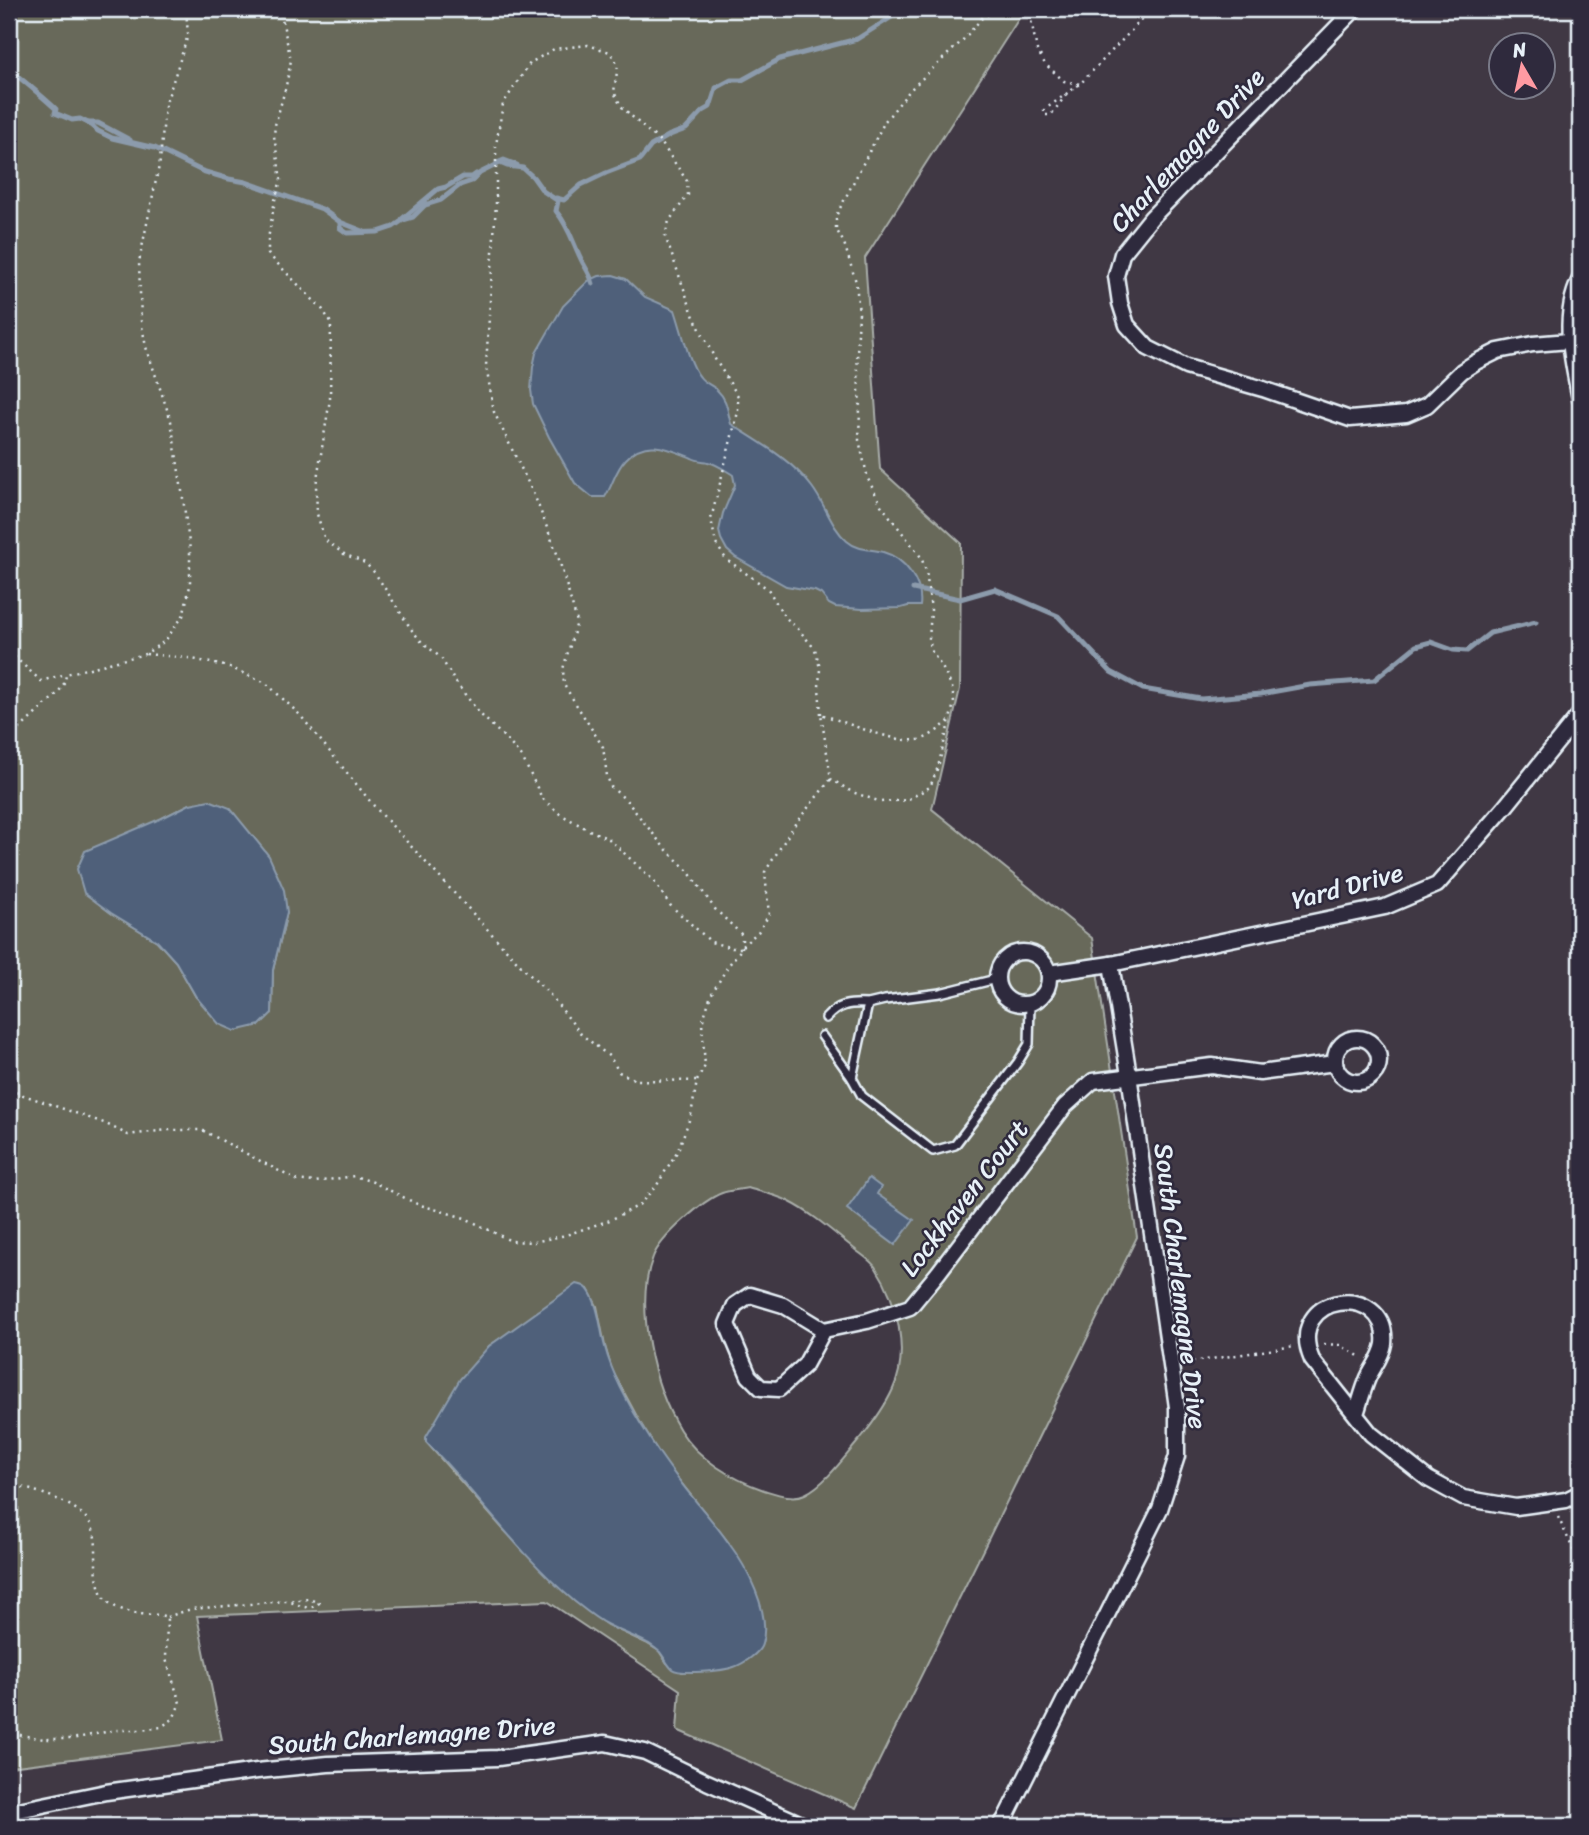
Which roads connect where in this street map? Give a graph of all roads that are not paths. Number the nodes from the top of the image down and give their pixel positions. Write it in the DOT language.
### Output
graph roads {
  1 [pos="1355,9"];
  2 [pos="1580,279"];
  3 [pos="1569,341"];
  4 [pos="1580,399"];
  5 [pos="1580,714"];
  6 [pos="1111,964"];
  7 [pos="1049,973"];
  8 [pos="996,979"];
  9 [pos="868,1004"];
  10 [pos="1030,1004"];
  11 [pos="826,1018"];
  12 [pos="822,1036"];
  13 [pos="1335,1063"];
  14 [pos="1129,1075"];
  15 [pos="852,1079"];
  16 [pos="824,1330"];
  17 [pos="1356,1414"];
  18 [pos="1580,1493"];
  19 [pos="9,1812"];
  20 [pos="806,1826"];
  21 [pos="1000,1826"];
  1 -- 3 [label="street, Charlemagne Drive"];
  2 -- 3 [label="street"];
  3 -- 4 [label="street"];
  5 -- 6 [label="street, Yard Drive"];
  6 -- 7 [label="street, Yard Drive"];
  6 -- 14 [label="street, South Charlemagne Drive"];
  7 -- 8 [label="street"];
  7 -- 10 [label="street"];
  8 -- 9 [label="lane"];
  8 -- 10 [label="street"];
  9 -- 11 [label="lane"];
  9 -- 15 [label="lane"];
  10 -- 15 [label="lane"];
  12 -- 15 [label="lane"];
  13 -- 14 [label="street, Lockhaven Court"];
  14 -- 16 [label="street, Lockhaven Court"];
  14 -- 21 [label="street, South Charlemagne Drive"];
  16 -- 16 [label="street"];
  17 -- 17 [label="street"];
  17 -- 18 [label="street"];
  19 -- 20 [label="street, South Charlemagne Drive"];
}
